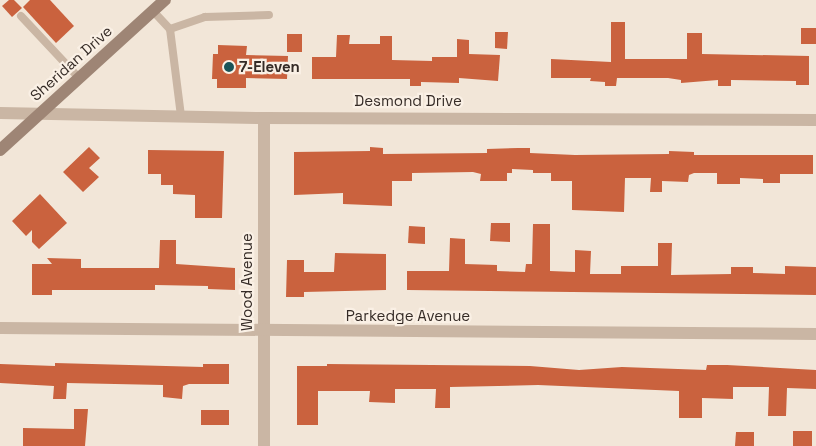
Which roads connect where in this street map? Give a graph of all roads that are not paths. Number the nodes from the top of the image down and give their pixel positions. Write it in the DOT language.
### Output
graph roads {
  1 [pos="165,0"];
  2 [pos="153,11"];
  3 [pos="268,15"];
  4 [pos="21,16"];
  5 [pos="170,30"];
  6 [pos="79,78"];
  7 [pos="0,113"];
  8 [pos="40,113"];
  9 [pos="181,116"];
  10 [pos="264,118"];
  11 [pos="816,120"];
  12 [pos="0,150"];
  13 [pos="0,328"];
  14 [pos="263,332"];
  15 [pos="816,334"];
  16 [pos="264,446"];
  1 -- 2 [label="main road, Sheridan Drive"];
  2 -- 5 [label="lane"];
  2 -- 6 [label="main road, Sheridan Drive"];
  3 -- 5 [label="lane"];
  4 -- 6 [label="lane"];
  5 -- 9 [label="lane"];
  6 -- 8 [label="main road, Sheridan Drive"];
  7 -- 8 [label="street, Desmond Drive"];
  8 -- 9 [label="street, Desmond Drive"];
  8 -- 12 [label="main road, Sheridan Drive"];
  9 -- 10 [label="street, Desmond Drive"];
  10 -- 11 [label="street, Desmond Drive"];
  10 -- 14 [label="street, Wood Avenue"];
  13 -- 14 [label="street, Parkedge Avenue"];
  14 -- 15 [label="street, Parkedge Avenue"];
  14 -- 16 [label="street, Wood Avenue"];
}
